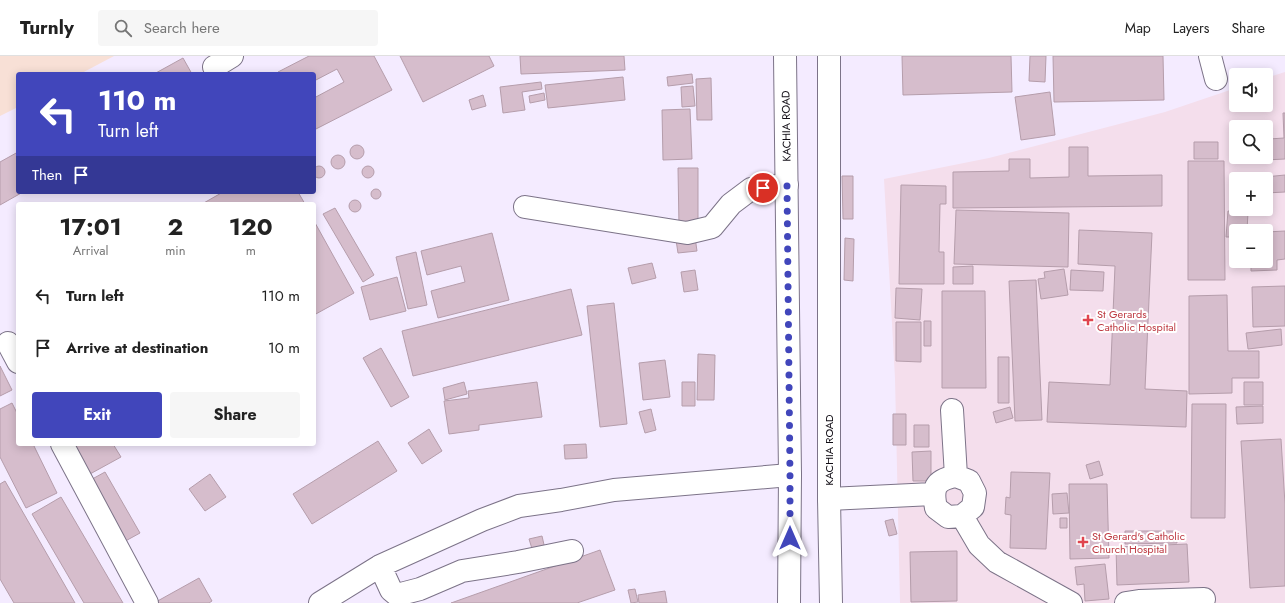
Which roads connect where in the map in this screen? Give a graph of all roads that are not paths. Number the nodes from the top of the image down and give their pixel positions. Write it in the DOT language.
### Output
graph roads {
  1 [pos="232,56"];
  2 [pos="785,56"];
  3 [pos="829,56"];
  4 [pos="1210,56"];
  5 [pos="214,67"];
  6 [pos="1216,79"];
  7 [pos="787,185"];
  8 [pos="525,207"];
  9 [pos="8,343"];
  10 [pos="16,358"];
  11 [pos="952,410"];
  12 [pos="63,446"];
  13 [pos="790,475"];
  14 [pos="956,476"];
  15 [pos="933,494"];
  16 [pos="830,499"];
  17 [pos="962,516"];
  18 [pos="572,551"];
  19 [pos="380,566"];
  20 [pos="1204,599"];
  21 [pos="147,603"];
  22 [pos="320,603"];
  23 [pos="790,603"];
  24 [pos="831,603"];
  25 [pos="1071,603"];
  26 [pos="1126,603"];
  1 -- 5 [label="main road"];
  2 -- 7 [label="main road, KACHIA ROAD"];
  3 -- 16 [label="main road, KACHIA ROAD"];
  4 -- 6 [label="main road"];
  7 -- 8 [label="main road"];
  7 -- 13 [label="main road, KACHIA ROAD"];
  9 -- 10 [label="main road"];
  11 -- 14 [label="main road"];
  12 -- 21 [label="main road"];
  13 -- 19 [label="main road"];
  13 -- 23 [label="main road, KACHIA ROAD"];
  14 -- 15 [label="main road"];
  14 -- 17 [label="main road"];
  15 -- 16 [label="main road"];
  15 -- 17 [label="main road"];
  16 -- 24 [label="main road, KACHIA ROAD"];
  17 -- 25 [label="main road"];
  18 -- 19 [label="main road"];
  19 -- 22 [label="main road"];
  20 -- 26 [label="main road"];
}
